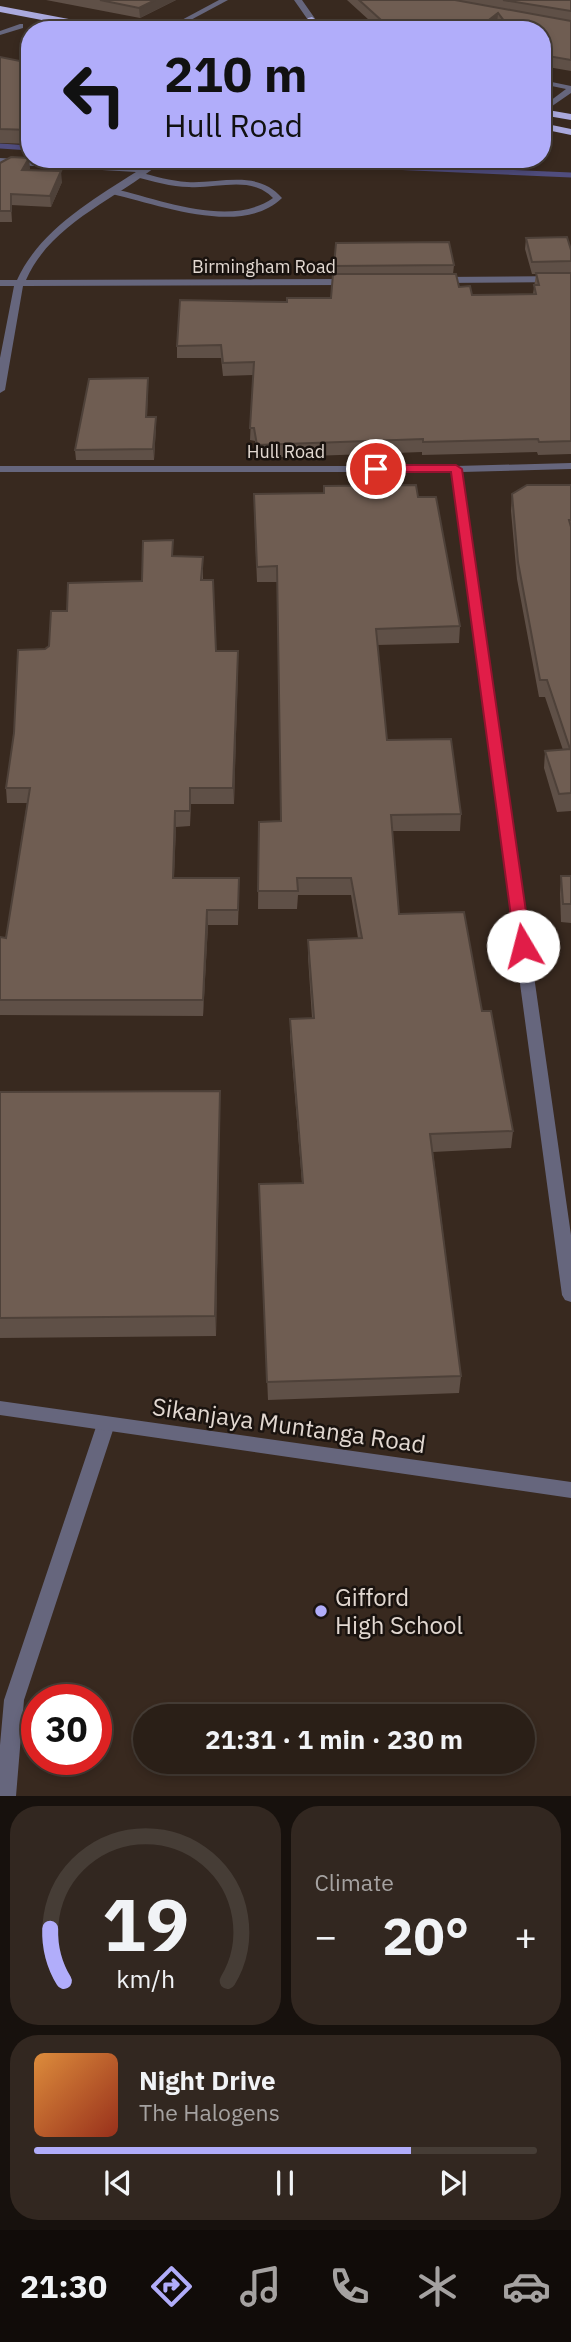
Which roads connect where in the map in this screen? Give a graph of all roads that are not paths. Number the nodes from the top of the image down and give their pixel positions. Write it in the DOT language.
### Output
graph roads {
  1 [pos="224,0"];
  2 [pos="298,0"];
  3 [pos="0,9"];
  4 [pos="63,21"];
  5 [pos="183,21"];
  6 [pos="308,21"];
  7 [pos="0,22"];
  8 [pos="21,26"];
  9 [pos="21,28"];
  10 [pos="0,33"];
  11 [pos="551,84"];
  12 [pos="571,88"];
  13 [pos="551,105"];
  14 [pos="551,114"];
  15 [pos="571,117"];
  16 [pos="551,128"];
  17 [pos="571,132"];
  18 [pos="0,161"];
  19 [pos="21,163"];
  20 [pos="82,168"];
  21 [pos="148,168"];
  22 [pos="141,173"];
  23 [pos="115,191"];
  24 [pos="571,279"];
  25 [pos="430,280"];
  26 [pos="360,281"];
  27 [pos="19,282"];
  28 [pos="0,283"];
  29 [pos="0,390"];
  30 [pos="571,466"];
  31 [pos="0,469"];
  32 [pos="456,469"];
  33 [pos="571,1295"];
  34 [pos="0,1408"];
  35 [pos="106,1424"];
  36 [pos="571,1490"];
  37 [pos="6,1796"];
  1 -- 5 [label="street"];
  2 -- 6 [label="street"];
  3 -- 4 [label="highway"];
  7 -- 8 [label="highway"];
  9 -- 10 [label="street"];
  11 -- 12 [label="street"];
  12 -- 13 [label="street"];
  14 -- 15 [label="highway"];
  16 -- 17 [label="highway"];
  18 -- 19 [label="street"];
  20 -- 22 [label="street"];
  21 -- 22 [label="street"];
  22 -- 23 [label="street"];
  22 -- 23 [label="street"];
  23 -- 27 [label="street"];
  24 -- 25 [label="street"];
  26 -- 27 [label="street, Birmingham Road"];
  27 -- 28 [label="street, Birmingham Road"];
  27 -- 29 [label="street"];
  30 -- 32 [label="street, Hull Road"];
  31 -- 32 [label="street, Hull Road"];
  32 -- 33 [label="street"];
  34 -- 35 [label="street, Sikanjaya Muntanga Road"];
  35 -- 36 [label="street, Sikanjaya Muntanga Road"];
  35 -- 37 [label="street"];
}
